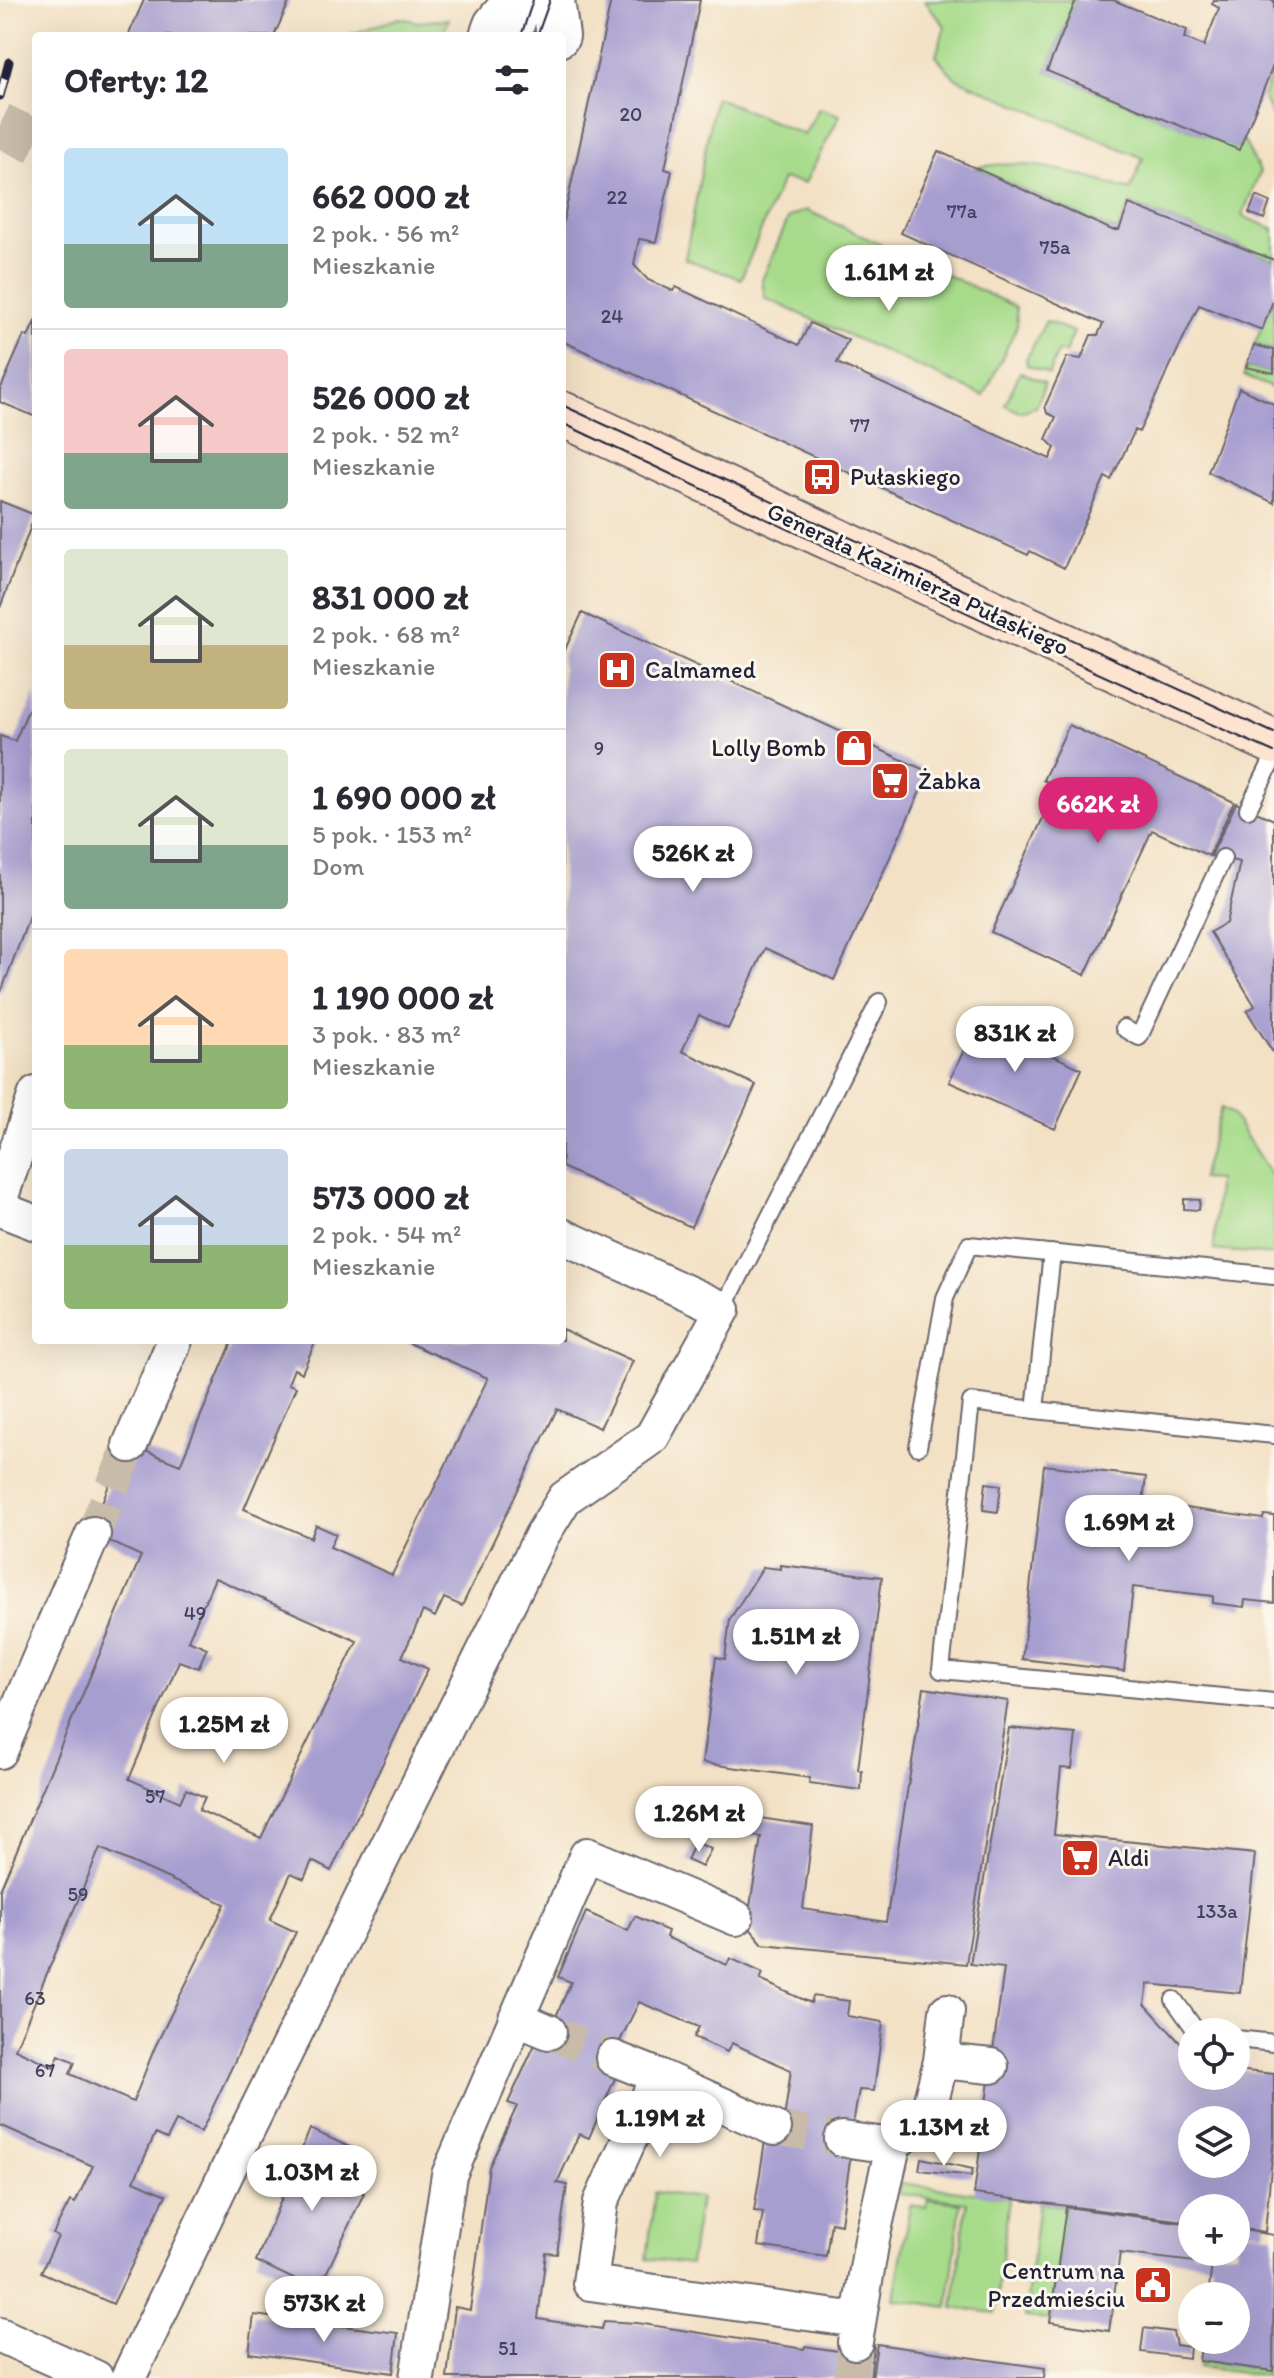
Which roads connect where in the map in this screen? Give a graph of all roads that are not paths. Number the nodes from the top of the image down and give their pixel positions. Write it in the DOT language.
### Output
graph roads {
  1 [pos="516,0"];
  2 [pos="534,0"];
  3 [pos="553,0"];
  4 [pos="492,32"];
  5 [pos="524,32"];
  6 [pos="557,32"];
  7 [pos="566,416"];
  8 [pos="1274,742"];
  9 [pos="1274,757"];
  10 [pos="1248,809"];
  11 [pos="1223,858"];
  12 [pos="879,1002"];
  13 [pos="1124,1028"];
  14 [pos="32,1106"];
  15 [pos="0,1199"];
  16 [pos="0,1209"];
  17 [pos="32,1221"];
  18 [pos="566,1238"];
  19 [pos="1052,1253"];
  20 [pos="1274,1276"];
  21 [pos="723,1309"];
  22 [pos="173,1344"];
  23 [pos="1035,1410"];
  24 [pos="1274,1435"];
  25 [pos="130,1445"];
  26 [pos="918,1447"];
  27 [pos="93,1534"];
  28 [pos="1274,1702"];
  29 [pos="0,1751"];
  30 [pos="736,1918"];
  31 [pos="1174,2000"];
  32 [pos="947,2011"];
  33 [pos="516,2018"];
  34 [pos="1187,2018"];
  35 [pos="549,2032"];
  36 [pos="1250,2040"];
  37 [pos="1274,2043"];
  38 [pos="613,2058"];
  39 [pos="941,2061"];
  40 [pos="991,2066"];
  41 [pos="658,2076"];
  42 [pos="774,2128"];
  43 [pos="842,2139"];
  44 [pos="893,2146"];
  45 [pos="0,2335"];
  46 [pos="96,2378"];
  47 [pos="128,2378"];
  48 [pos="417,2378"];
  1 -- 4 [label="street"];
  2 -- 5 [label="lane"];
  3 -- 6 [label="street"];
  7 -- 8 [label="main road, Generała Kazimierza Pułaskiego"];
  9 -- 10 [label="lane"];
  11 -- 13 [label="lane"];
  12 -- 21 [label="lane"];
  14 -- 15 [label="street"];
  16 -- 17 [label="street"];
  18 -- 21 [label="street"];
  19 -- 20 [label="lane"];
  19 -- 23 [label="lane"];
  19 -- 26 [label="lane"];
  21 -- 47 [label="street"];
  22 -- 25 [label="street"];
  23 -- 24 [label="lane"];
  23 -- 28 [label="lane"];
  27 -- 29 [label="street"];
  30 -- 33 [label="street"];
  31 -- 34 [label="lane"];
  32 -- 39 [label="street"];
  33 -- 35 [label="street"];
  33 -- 48 [label="street"];
  36 -- 37 [label="lane"];
  38 -- 41 [label="street"];
  39 -- 40 [label="street"];
  39 -- 44 [label="street"];
  41 -- 42 [label="street"];
  41 -- 44 [label="street"];
  43 -- 44 [label="street"];
  45 -- 46 [label="street"];
}
